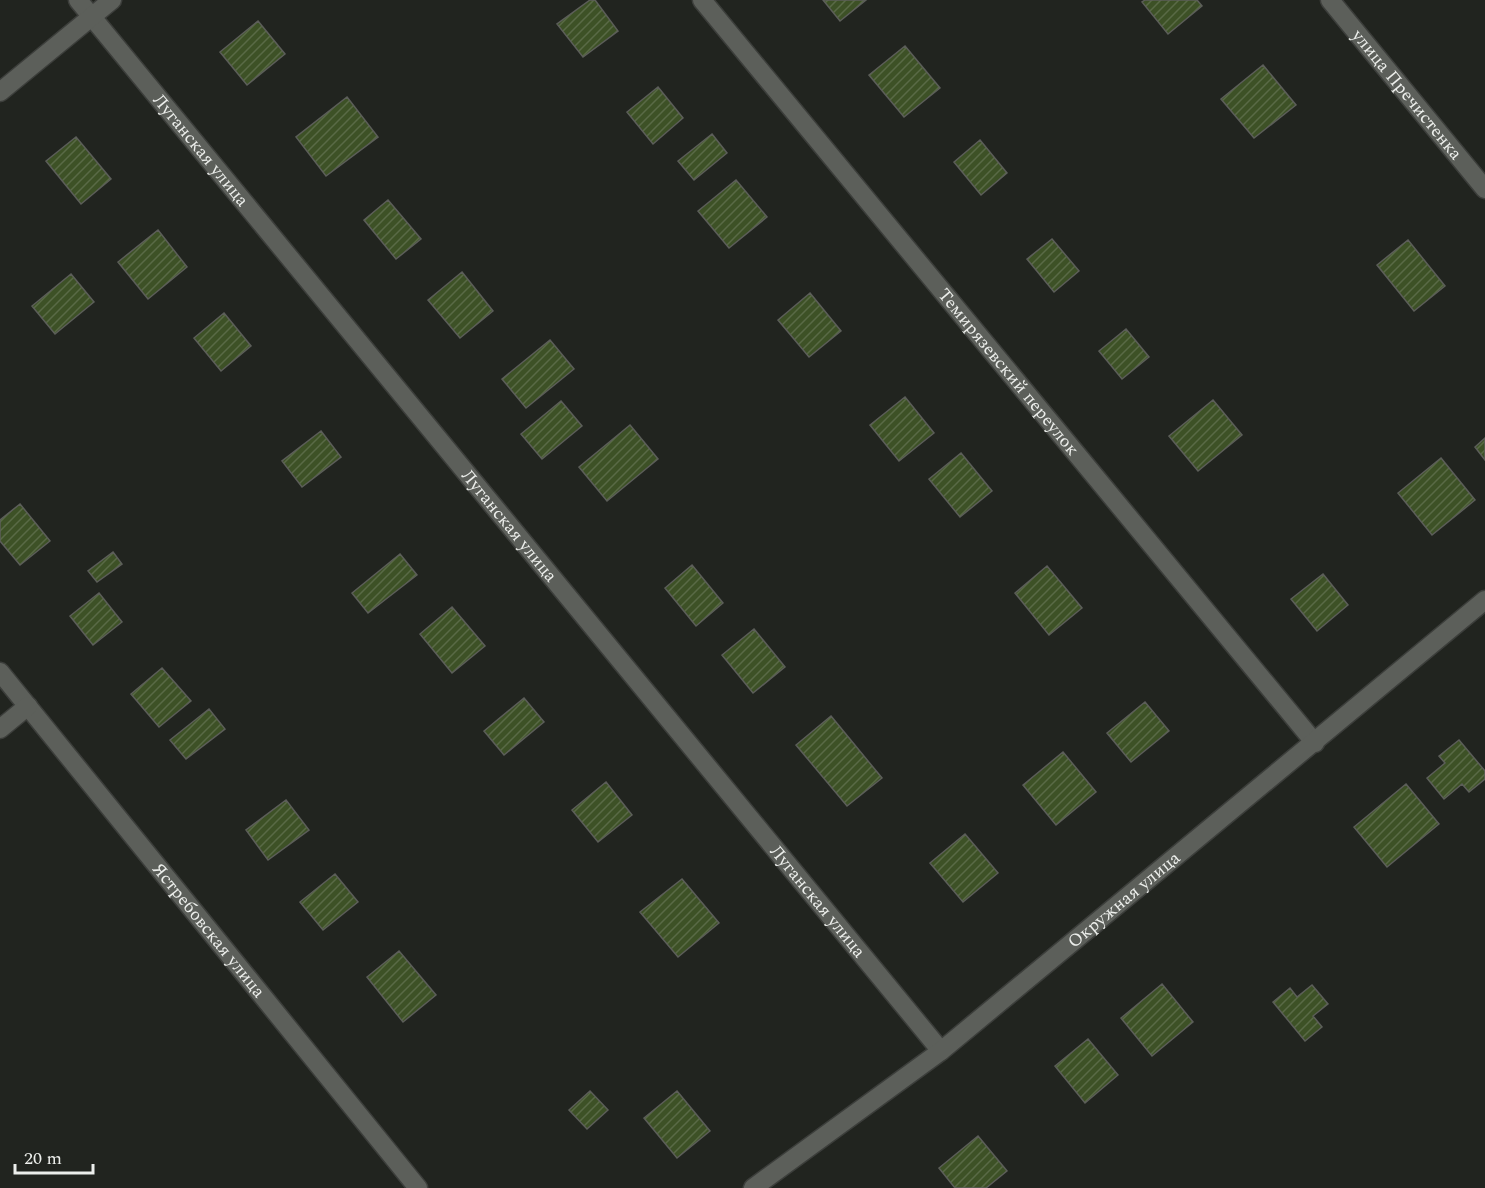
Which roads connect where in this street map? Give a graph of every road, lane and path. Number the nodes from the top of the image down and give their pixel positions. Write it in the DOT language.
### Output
graph roads {
  1 [pos="78,0"];
  2 [pos="112,0"];
  3 [pos="702,0"];
  4 [pos="1330,0"];
  5 [pos="92,16"];
  6 [pos="0,92"];
  7 [pos="1485,189"];
  8 [pos="1485,600"];
  9 [pos="0,672"];
  10 [pos="28,706"];
  11 [pos="0,729"];
  12 [pos="1316,743"];
  13 [pos="941,1051"];
  14 [pos="418,1188"];
  15 [pos="753,1188"];
  1 -- 5 [label="street, Луганская улица"];
  2 -- 5 [label="street"];
  3 -- 12 [label="street, Темирязевский переулок"];
  4 -- 7 [label="street, улица Пречистенка"];
  5 -- 6 [label="street"];
  5 -- 13 [label="street, Луганская улица"];
  8 -- 12 [label="street, Окружная улица"];
  9 -- 10 [label="street, Ястребовская улица"];
  10 -- 11 [label="street"];
  10 -- 14 [label="street, Ястребовская улица"];
  12 -- 13 [label="street, Окружная улица"];
  13 -- 15 [label="street, Окружная улица"];
}
